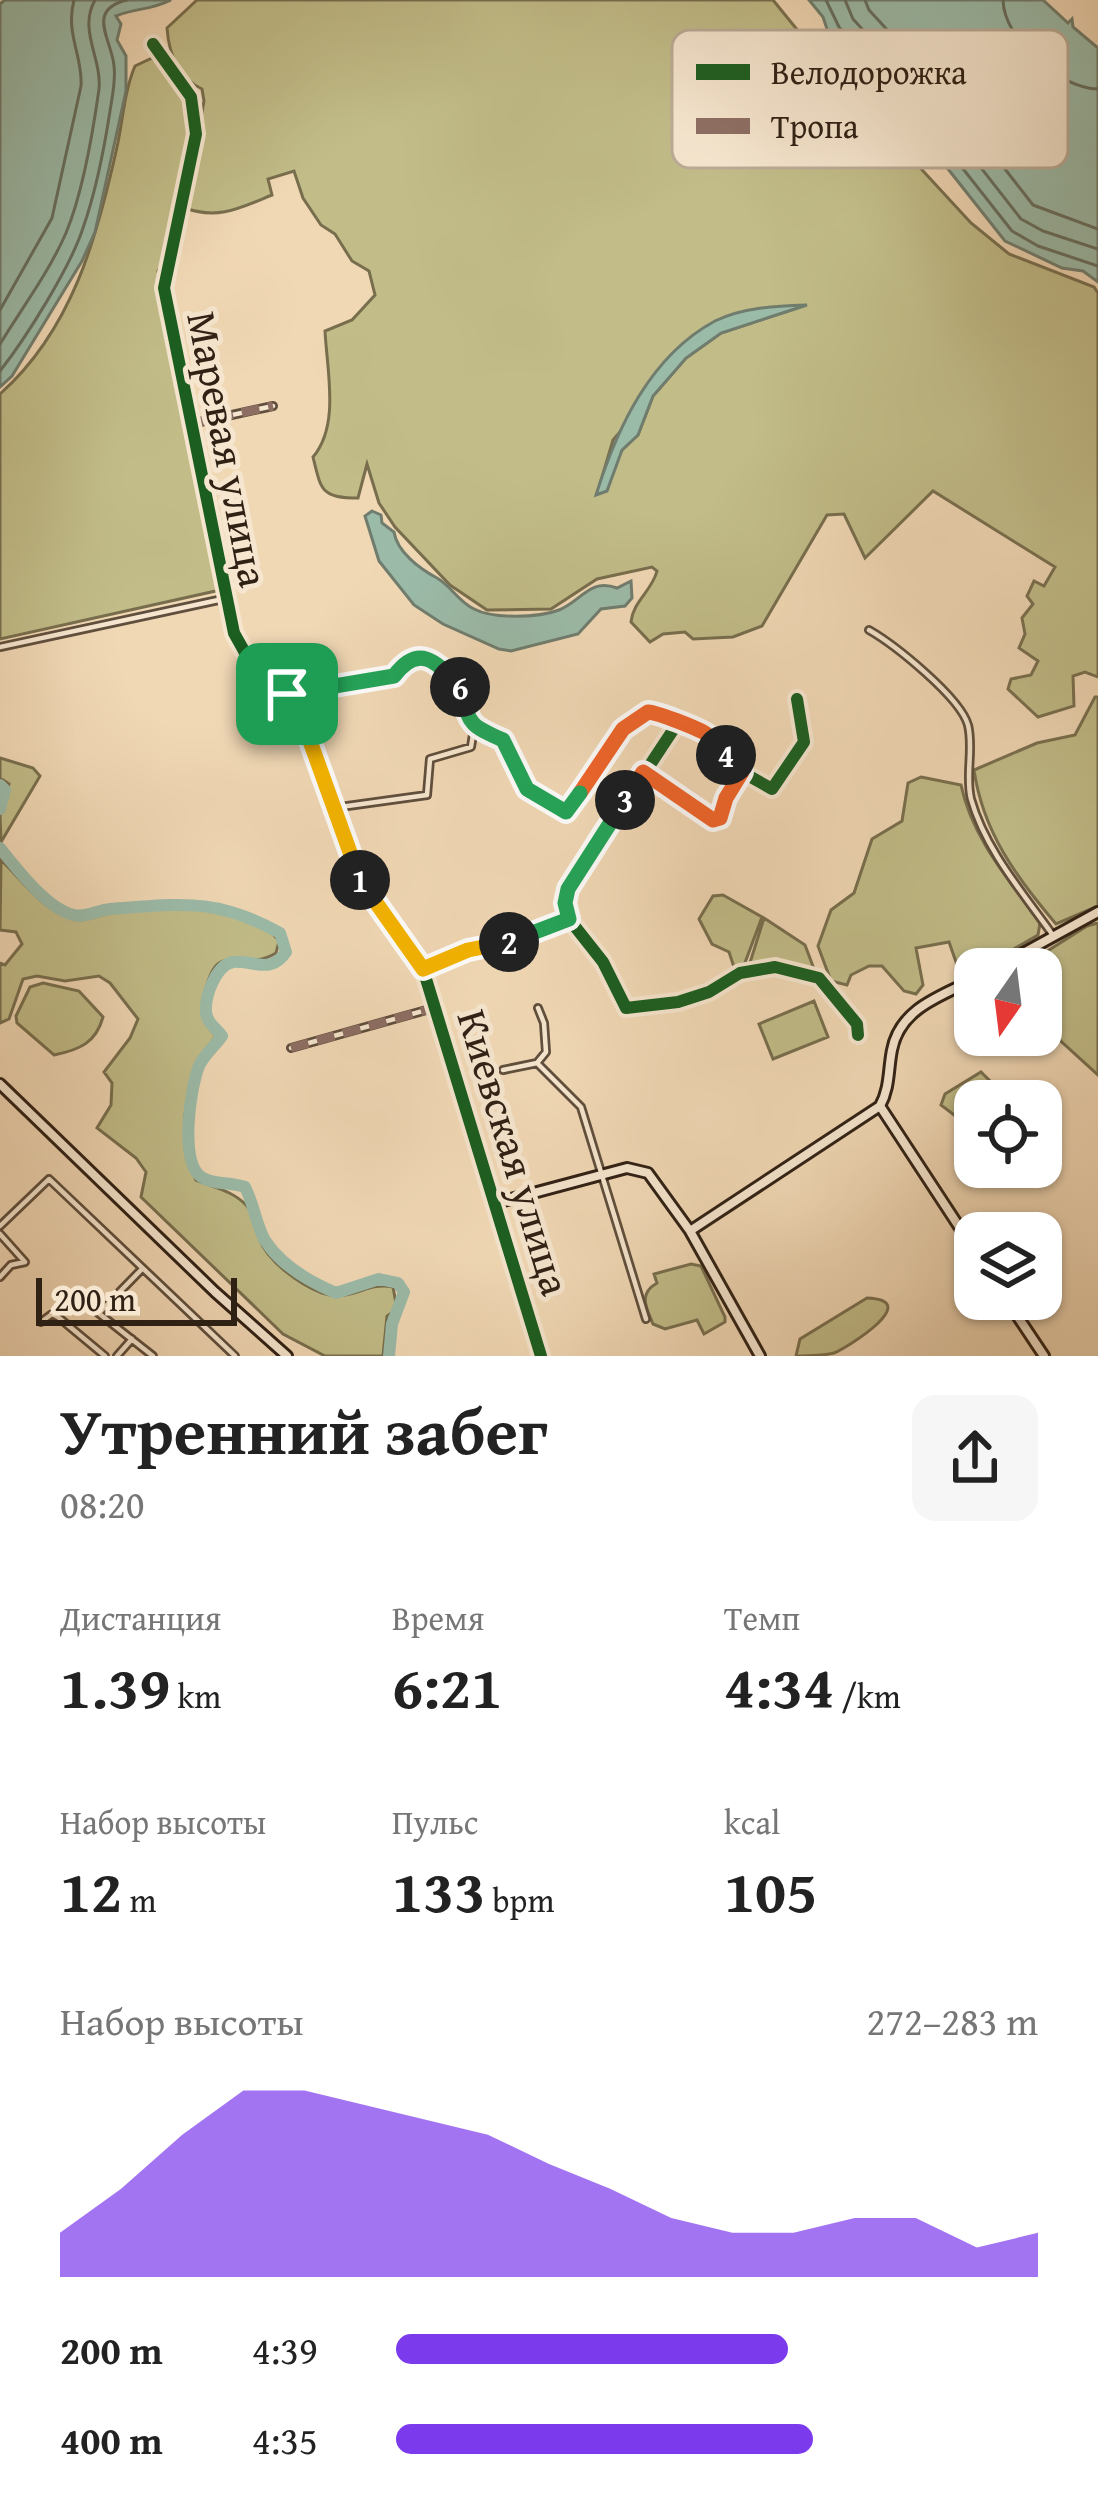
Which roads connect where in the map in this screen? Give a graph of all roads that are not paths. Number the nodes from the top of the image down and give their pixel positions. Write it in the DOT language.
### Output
graph roads {
  1 [pos="153,44"];
  2 [pos="273,406"];
  3 [pos="189,424"];
  4 [pos="225,599"];
  5 [pos="869,630"];
  6 [pos="0,647"];
  7 [pos="287,694"];
  8 [pos="797,699"];
  9 [pos="676,724"];
  10 [pos="474,728"];
  11 [pos="643,772"];
  12 [pos="742,772"];
  13 [pos="333,808"];
  14 [pos="1098,912"];
  15 [pos="569,919"];
  16 [pos="1052,934"];
  17 [pos="1029,948"];
  18 [pos="423,969"];
  19 [pos="954,990"];
  20 [pos="436,1007"];
  21 [pos="538,1008"];
  22 [pos="858,1035"];
  23 [pos="291,1048"];
  24 [pos="537,1063"];
  25 [pos="503,1070"];
  26 [pos="0,1084"];
  27 [pos="880,1106"];
  28 [pos="602,1173"];
  29 [pos="496,1203"];
  30 [pos="954,1219"];
  31 [pos="0,1230"];
  32 [pos="690,1231"];
  33 [pos="141,1270"];
  34 [pos="0,1277"];
  35 [pos="78,1297"];
  36 [pos="99,1313"];
  37 [pos="646,1319"];
  38 [pos="1020,1320"];
  39 [pos="41,1322"];
  40 [pos="132,1340"];
  41 [pos="105,1356"];
  42 [pos="117,1356"];
  43 [pos="153,1356"];
  44 [pos="235,1356"];
  45 [pos="287,1356"];
  46 [pos="541,1356"];
  47 [pos="760,1356"];
  48 [pos="1044,1356"];
  1 -- 3 [label="street, Маревая улица"];
  2 -- 3 [label="street"];
  3 -- 4 [label="street, Маревая улица"];
  4 -- 6 [label="street"];
  4 -- 7 [label="street, Маревая улица"];
  5 -- 16 [label="street"];
  7 -- 10 [label="street"];
  7 -- 13 [label="street, Маревая улица"];
  8 -- 12 [label="street"];
  9 -- 10 [label="street"];
  9 -- 11 [label="street"];
  9 -- 12 [label="street"];
  10 -- 13 [label="street"];
  11 -- 12 [label="street"];
  11 -- 15 [label="street"];
  13 -- 18 [label="street, Маревая улица"];
  14 -- 16 [label="street"];
  15 -- 18 [label="street"];
  15 -- 22 [label="street"];
  16 -- 17 [label="street"];
  18 -- 20 [label="street, Киевская улица"];
  19 -- 27 [label="street"];
  20 -- 23 [label="street"];
  20 -- 29 [label="street, Киевская улица"];
  21 -- 24 [label="street"];
  24 -- 25 [label="street"];
  24 -- 28 [label="street"];
  26 -- 45 [label="street"];
  27 -- 30 [label="street"];
  27 -- 32 [label="street"];
  28 -- 29 [label="street"];
  28 -- 32 [label="street"];
  28 -- 37 [label="street"];
  29 -- 46 [label="street, Киевская улица"];
  31 -- 33 [label="street"];
  31 -- 34 [label="street"];
  32 -- 47 [label="street"];
  33 -- 36 [label="street"];
  33 -- 44 [label="street"];
  35 -- 36 [label="street"];
  36 -- 40 [label="street"];
  38 -- 48 [label="street"];
  39 -- 41 [label="street"];
  40 -- 42 [label="street"];
  40 -- 43 [label="street"];
}
